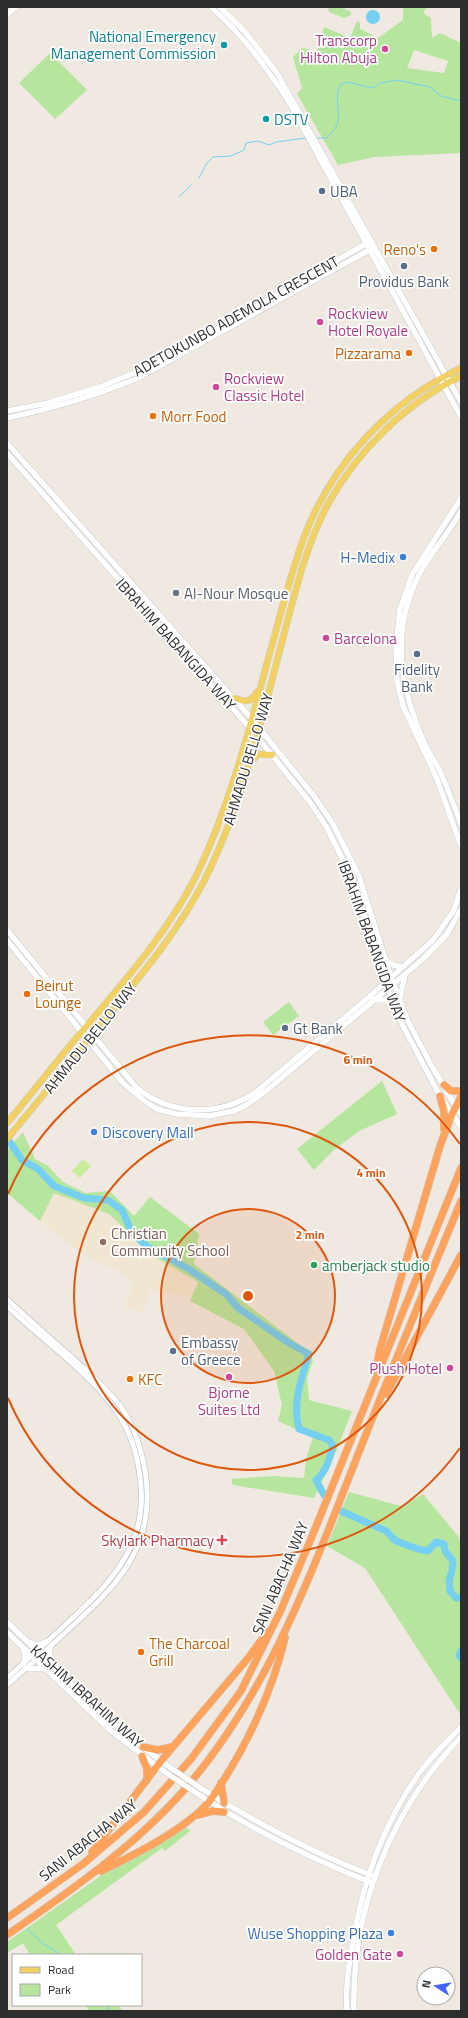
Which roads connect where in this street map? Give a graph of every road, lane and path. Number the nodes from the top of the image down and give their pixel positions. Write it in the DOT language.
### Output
graph roads {
  1 [pos="16,7"];
  2 [pos="211,7"];
  3 [pos="220,7"];
  4 [pos="7,14"];
  5 [pos="369,242"];
  6 [pos="372,249"];
  7 [pos="461,368"];
  8 [pos="461,376"];
  9 [pos="443,377"];
  10 [pos="447,384"];
  11 [pos="461,402"];
  12 [pos="7,411"];
  13 [pos="461,416"];
  14 [pos="8,419"];
  15 [pos="7,443"];
  16 [pos="7,453"];
  17 [pos="461,498"];
  18 [pos="461,511"];
  19 [pos="262,684"];
  20 [pos="234,698"];
  21 [pos="252,719"];
  22 [pos="249,727"];
  23 [pos="259,728"];
  24 [pos="257,736"];
  25 [pos="272,755"];
  26 [pos="248,766"];
  27 [pos="461,824"];
  28 [pos="461,846"];
  29 [pos="461,888"];
  30 [pos="461,909"];
  31 [pos="7,930"];
  32 [pos="7,940"];
  33 [pos="385,959"];
  34 [pos="403,967"];
  35 [pos="381,971"];
  36 [pos="406,974"];
  37 [pos="391,977"];
  38 [pos="385,982"];
  39 [pos="393,984"];
  40 [pos="387,989"];
  41 [pos="374,992"];
  42 [pos="373,1000"];
  43 [pos="400,1000"];
  44 [pos="393,1004"];
  45 [pos="86,1027"];
  46 [pos="81,1032"];
  47 [pos="93,1034"];
  48 [pos="88,1040"];
  49 [pos="444,1085"];
  50 [pos="461,1090"];
  51 [pos="440,1096"];
  52 [pos="461,1097"];
  53 [pos="456,1107"];
  54 [pos="452,1114"];
  55 [pos="461,1115"];
  56 [pos="7,1123"];
  57 [pos="461,1128"];
  58 [pos="7,1139"];
  59 [pos="443,1139"];
  60 [pos="461,1168"];
  61 [pos="461,1201"];
  62 [pos="461,1255"];
  63 [pos="7,1299"];
  64 [pos="7,1306"];
  65 [pos="372,1387"];
  66 [pos="374,1413"];
  67 [pos="281,1610"];
  68 [pos="7,1622"];
  69 [pos="288,1625"];
  70 [pos="7,1632"];
  71 [pos="28,1642"];
  72 [pos="50,1643"];
  73 [pos="22,1646"];
  74 [pos="39,1653"];
  75 [pos="34,1658"];
  76 [pos="52,1664"];
  77 [pos="25,1666"];
  78 [pos="46,1669"];
  79 [pos="7,1678"];
  80 [pos="7,1685"];
  81 [pos="461,1727"];
  82 [pos="461,1737"];
  83 [pos="143,1747"];
  84 [pos="172,1747"];
  85 [pos="142,1756"];
  86 [pos="158,1764"];
  87 [pos="147,1780"];
  88 [pos="221,1783"];
  89 [pos="211,1799"];
  90 [pos="224,1803"];
  91 [pos="224,1812"];
  92 [pos="196,1816"];
  93 [pos="83,1864"];
  94 [pos="369,1874"];
  95 [pos="91,1876"];
  96 [pos="375,1876"];
  97 [pos="366,1881"];
  98 [pos="373,1883"];
  99 [pos="7,1918"];
  100 [pos="7,1935"];
  101 [pos="347,2011"];
  102 [pos="354,2011"];
  1 -- 4 [label="main road"];
  2 -- 5 [label="main road"];
  3 -- 5 [label="main road"];
  5 -- 6 [label="main road"];
  5 -- 12 [label="main road, ADETOKUNBO ADEMOLA CRESCENT"];
  6 -- 9 [label="main road"];
  6 -- 14 [label="main road, ADETOKUNBO ADEMOLA CRESCENT"];
  7 -- 9 [label="main road, AHMADU BELLO WAY"];
  8 -- 10 [label="main road, AHMADU BELLO WAY"];
  9 -- 10 [label="main road"];
  9 -- 19 [label="main road, AHMADU BELLO WAY"];
  10 -- 11 [label="main road"];
  10 -- 13 [label="main road"];
  10 -- 23 [label="main road, AHMADU BELLO WAY"];
  15 -- 20 [label="main road, IBRAHIM BABANGIDA WAY"];
  16 -- 22 [label="main road, IBRAHIM BABANGIDA WAY"];
  17 -- 28 [label="main road"];
  18 -- 27 [label="main road"];
  19 -- 20 [label="main road"];
  19 -- 21 [label="main road, AHMADU BELLO WAY"];
  20 -- 21 [label="main road, IBRAHIM BABANGIDA WAY"];
  21 -- 22 [label="main road, AHMADU BELLO WAY"];
  21 -- 23 [label="main road, IBRAHIM BABANGIDA WAY"];
  22 -- 24 [label="main road, IBRAHIM BABANGIDA WAY"];
  22 -- 45 [label="main road, AHMADU BELLO WAY"];
  23 -- 24 [label="main road, AHMADU BELLO WAY"];
  23 -- 33 [label="main road, IBRAHIM BABANGIDA WAY"];
  24 -- 25 [label="main road, IBRAHIM BABANGIDA WAY"];
  24 -- 26 [label="main road, AHMADU BELLO WAY"];
  25 -- 26 [label="main road"];
  25 -- 35 [label="main road, IBRAHIM BABANGIDA WAY"];
  26 -- 47 [label="main road, AHMADU BELLO WAY"];
  29 -- 34 [label="main road"];
  30 -- 36 [label="main road"];
  31 -- 45 [label="main road"];
  32 -- 46 [label="main road"];
  33 -- 34 [label="main road"];
  33 -- 37 [label="main road, IBRAHIM BABANGIDA WAY"];
  34 -- 37 [label="main road"];
  35 -- 38 [label="main road, IBRAHIM BABANGIDA WAY"];
  35 -- 41 [label="main road"];
  36 -- 39 [label="main road"];
  36 -- 43 [label="main road"];
  37 -- 38 [label="main road"];
  37 -- 39 [label="main road, IBRAHIM BABANGIDA WAY"];
  38 -- 40 [label="main road, IBRAHIM BABANGIDA WAY"];
  38 -- 41 [label="main road"];
  39 -- 40 [label="main road"];
  39 -- 43 [label="main road, IBRAHIM BABANGIDA WAY"];
  40 -- 42 [label="main road"];
  40 -- 44 [label="main road, IBRAHIM BABANGIDA WAY"];
  41 -- 47 [label="main road"];
  42 -- 44 [label="main road"];
  42 -- 48 [label="main road"];
  43 -- 49 [label="main road, IBRAHIM BABANGIDA WAY"];
  44 -- 51 [label="main road, IBRAHIM BABANGIDA WAY"];
  45 -- 46 [label="main road, AHMADU BELLO WAY"];
  45 -- 47 [label="main road"];
  46 -- 48 [label="main road"];
  46 -- 56 [label="main road, AHMADU BELLO WAY"];
  47 -- 48 [label="main road, AHMADU BELLO WAY"];
  48 -- 58 [label="main road, AHMADU BELLO WAY"];
  49 -- 50 [label="highway"];
  49 -- 53 [label="main road, IBRAHIM BABANGIDA WAY"];
  51 -- 54 [label="main road, IBRAHIM BABANGIDA WAY"];
  51 -- 59 [label="highway"];
  52 -- 53 [label="highway"];
  53 -- 54 [label="highway"];
  53 -- 55 [label="main road, IBRAHIM BABANGIDA WAY"];
  54 -- 57 [label="main road, IBRAHIM BABANGIDA WAY"];
  54 -- 59 [label="highway"];
  59 -- 65 [label="highway"];
  60 -- 65 [label="highway, SANI ABACHA WAY"];
  61 -- 66 [label="highway, SANI ABACHA WAY"];
  62 -- 66 [label="highway"];
  63 -- 72 [label="street"];
  64 -- 72 [label="street"];
  65 -- 67 [label="highway, SANI ABACHA WAY"];
  66 -- 69 [label="highway, SANI ABACHA WAY"];
  67 -- 84 [label="highway"];
  67 -- 93 [label="highway, SANI ABACHA WAY"];
  68 -- 71 [label="main road, KASHIM IBRAHIM WAY"];
  69 -- 88 [label="highway"];
  69 -- 95 [label="highway, SANI ABACHA WAY"];
  70 -- 73 [label="main road, KASHIM IBRAHIM WAY"];
  71 -- 72 [label="main road"];
  71 -- 74 [label="main road, KASHIM IBRAHIM WAY"];
  72 -- 74 [label="street"];
  72 -- 76 [label="main road"];
  73 -- 75 [label="main road, KASHIM IBRAHIM WAY"];
  73 -- 77 [label="main road"];
  74 -- 75 [label="street"];
  74 -- 76 [label="main road, KASHIM IBRAHIM WAY"];
  75 -- 77 [label="street"];
  75 -- 78 [label="main road, KASHIM IBRAHIM WAY"];
  76 -- 83 [label="main road, KASHIM IBRAHIM WAY"];
  77 -- 78 [label="main road"];
  77 -- 79 [label="street"];
  77 -- 80 [label="street"];
  78 -- 85 [label="main road, KASHIM IBRAHIM WAY"];
  81 -- 94 [label="main road"];
  82 -- 96 [label="main road"];
  83 -- 84 [label="highway"];
  83 -- 86 [label="main road, KASHIM IBRAHIM WAY"];
  84 -- 86 [label="highway"];
  85 -- 86 [label="main road, KASHIM IBRAHIM WAY"];
  85 -- 87 [label="highway"];
  86 -- 87 [label="highway"];
  86 -- 89 [label="main road, KASHIM IBRAHIM WAY, bridge"];
  86 -- 89 [label="main road, KASHIM IBRAHIM WAY, bridge"];
  87 -- 93 [label="highway"];
  88 -- 89 [label="highway"];
  88 -- 90 [label="highway"];
  89 -- 90 [label="main road"];
  89 -- 91 [label="main road"];
  89 -- 92 [label="highway"];
  90 -- 94 [label="main road"];
  91 -- 92 [label="highway"];
  91 -- 97 [label="main road"];
  92 -- 95 [label="highway"];
  93 -- 99 [label="highway, SANI ABACHA WAY"];
  94 -- 96 [label="main road"];
  94 -- 97 [label="main road"];
  95 -- 100 [label="highway, SANI ABACHA WAY"];
  96 -- 98 [label="main road"];
  97 -- 98 [label="main road"];
  97 -- 101 [label="main road"];
  98 -- 102 [label="main road"];
}
